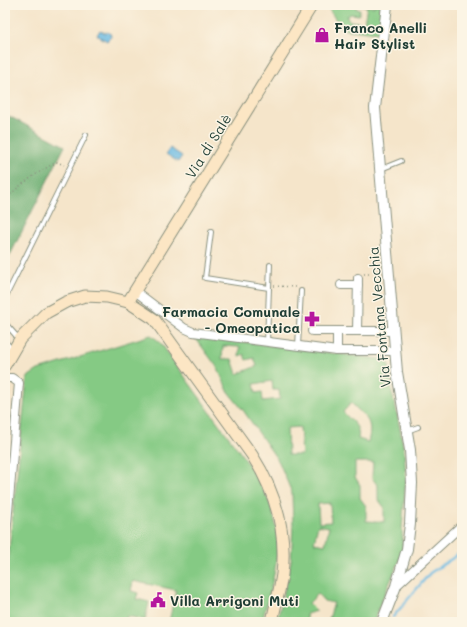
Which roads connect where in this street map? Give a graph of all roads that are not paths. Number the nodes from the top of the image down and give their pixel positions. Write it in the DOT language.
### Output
graph roads {
  1 [pos="312,5"];
  2 [pos="387,5"];
  3 [pos="86,135"];
  4 [pos="401,161"];
  5 [pos="380,169"];
  6 [pos="211,232"];
  7 [pos="270,265"];
  8 [pos="341,285"];
  9 [pos="269,288"];
  10 [pos="300,289"];
  11 [pos="131,297"];
  12 [pos="5,298"];
  13 [pos="5,323"];
  14 [pos="312,331"];
  15 [pos="337,331"];
  16 [pos="394,331"];
  17 [pos="357,332"];
  18 [pos="20,339"];
  19 [pos="5,341"];
  20 [pos="267,342"];
  21 [pos="298,346"];
  22 [pos="13,351"];
  23 [pos="336,351"];
  24 [pos="395,351"];
  25 [pos="5,365"];
  26 [pos="5,378"];
  27 [pos="418,427"];
  28 [pos="407,432"];
  29 [pos="12,478"];
  30 [pos="5,492"];
  31 [pos="462,525"];
  32 [pos="5,547"];
  33 [pos="396,586"];
  34 [pos="272,622"];
  35 [pos="382,622"];
  1 -- 11 [label="main road, Via di Salè"];
  2 -- 5 [label="street, Via Fontana Vecchia"];
  3 -- 12 [label="lane"];
  4 -- 5 [label="lane"];
  5 -- 16 [label="street, Via Fontana Vecchia"];
  6 -- 9 [label="lane"];
  7 -- 9 [label="lane"];
  8 -- 17 [label="street"];
  9 -- 20 [label="lane"];
  10 -- 21 [label="lane"];
  11 -- 18 [label="main road"];
  11 -- 20 [label="street"];
  11 -- 34 [label="main road"];
  13 -- 18 [label="lane"];
  14 -- 15 [label="street"];
  15 -- 17 [label="street"];
  15 -- 23 [label="street"];
  16 -- 17 [label="street"];
  16 -- 24 [label="street, Via Fontana Vecchia"];
  18 -- 22 [label="main road"];
  19 -- 22 [label="lane"];
  20 -- 21 [label="street"];
  21 -- 23 [label="street"];
  22 -- 25 [label="main road"];
  23 -- 24 [label="street"];
  24 -- 28 [label="street, Via Fontana Vecchia"];
  26 -- 29 [label="street"];
  27 -- 28 [label="lane"];
  28 -- 33 [label="street, Via Fontana Vecchia"];
  29 -- 30 [label="lane"];
  29 -- 32 [label="street"];
  31 -- 33 [label="street"];
  33 -- 35 [label="street, Via Fontana Vecchia"];
}
